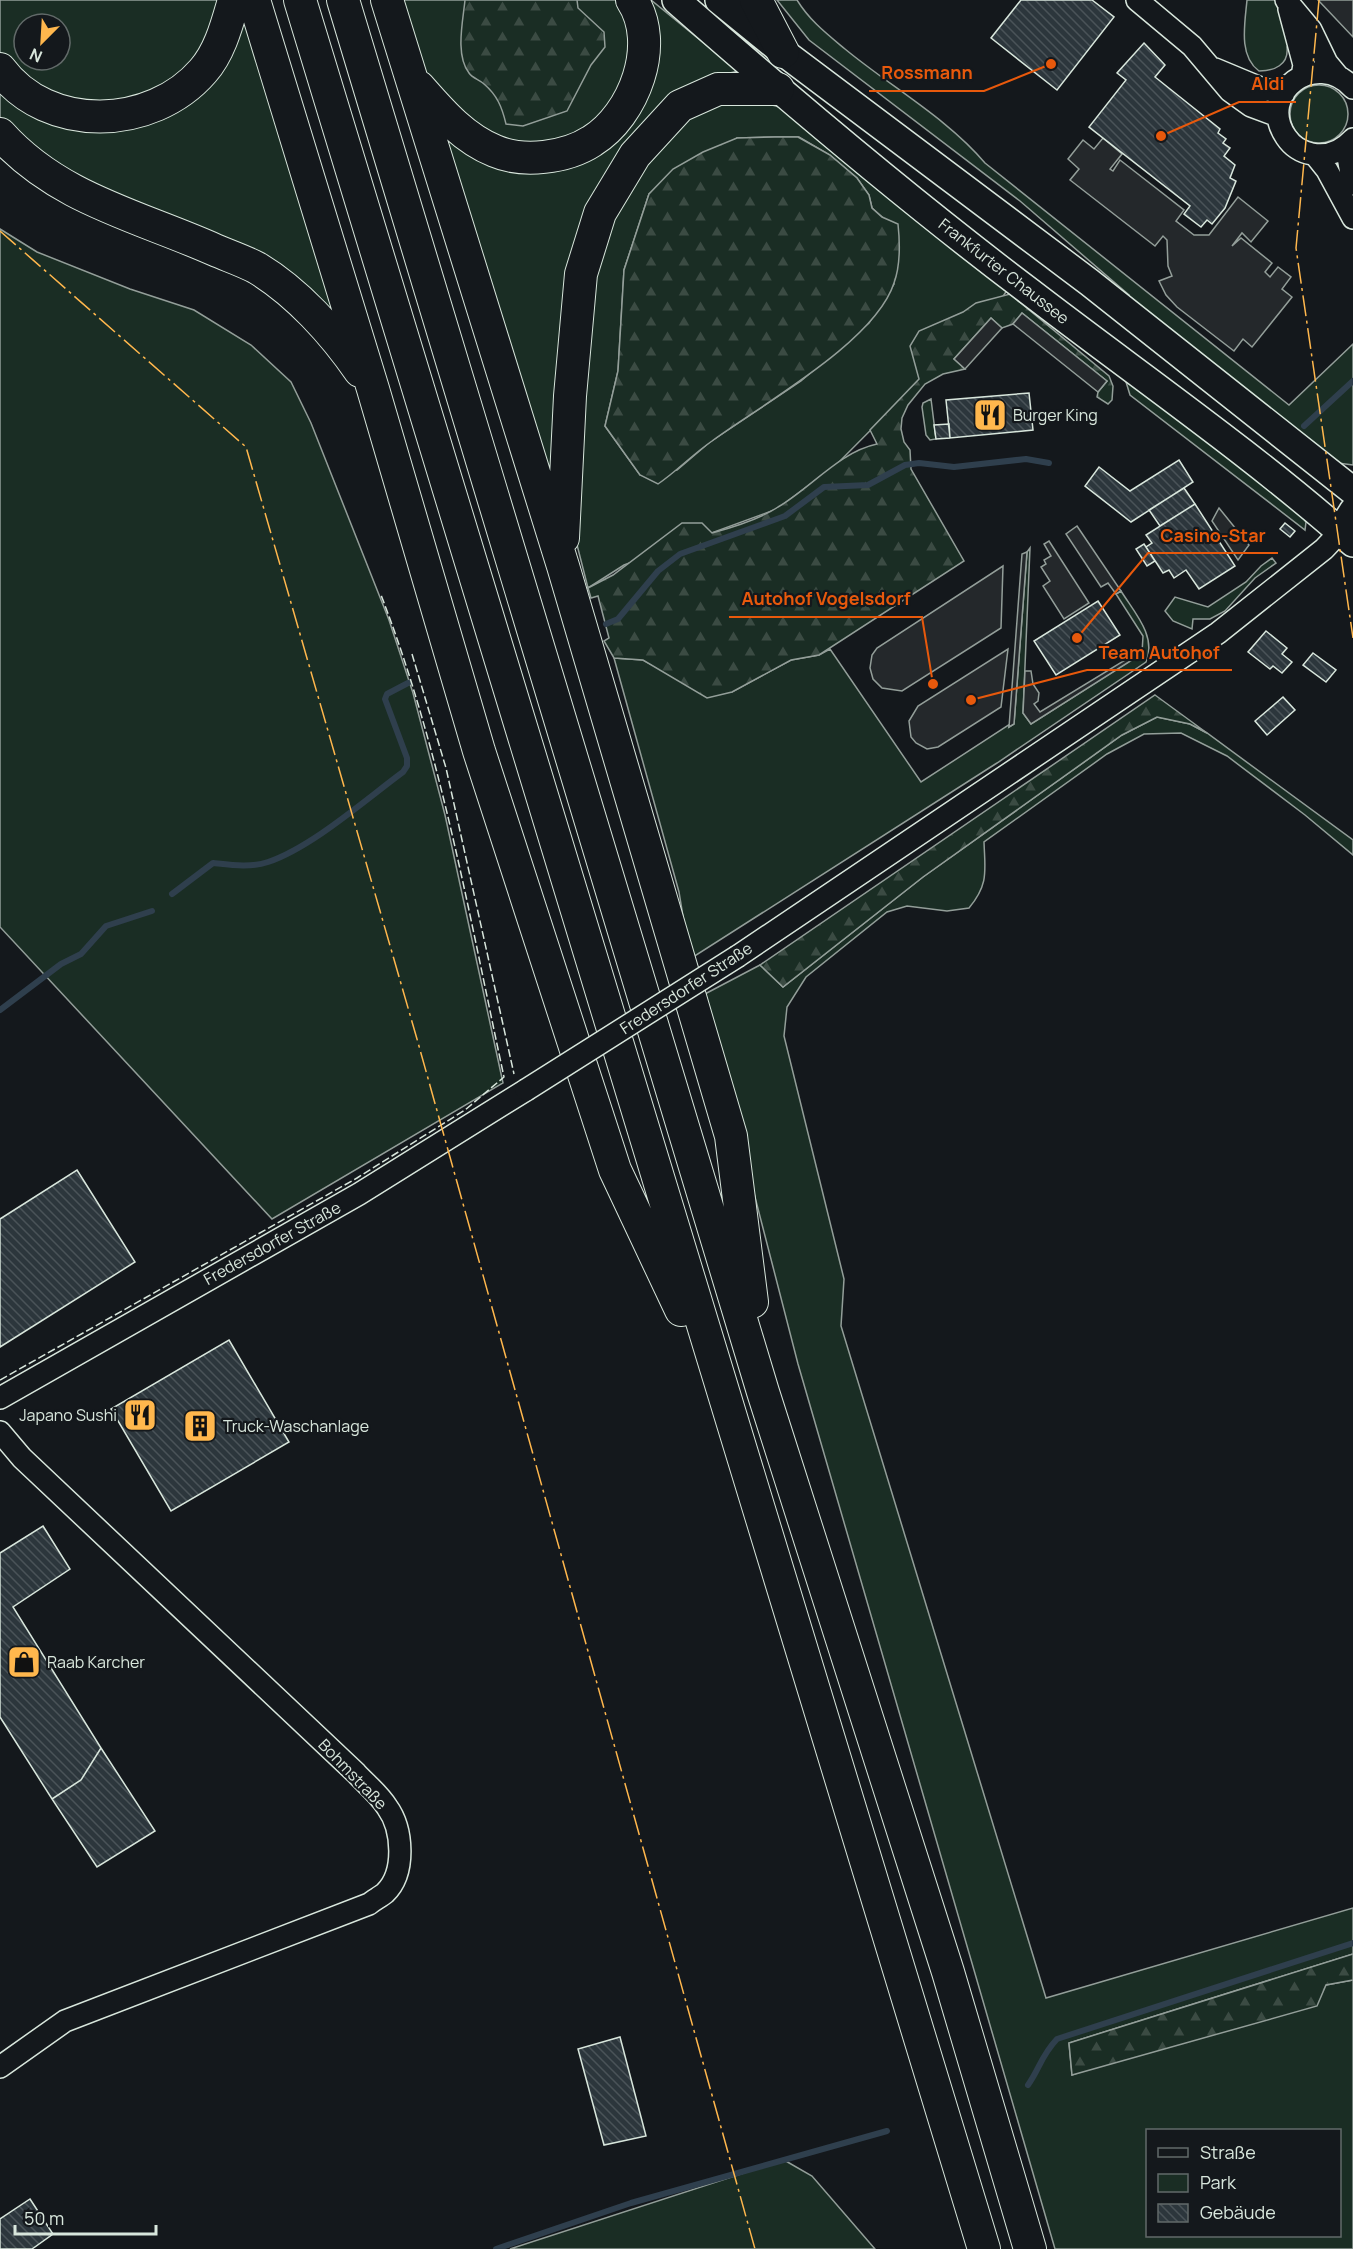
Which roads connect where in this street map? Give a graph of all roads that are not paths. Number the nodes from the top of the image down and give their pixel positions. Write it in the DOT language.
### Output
graph roads {
  1 [pos="234,0"];
  2 [pos="254,0"];
  3 [pos="300,0"];
  4 [pos="343,0"];
  5 [pos="387,0"];
  6 [pos="632,0"];
  7 [pos="676,0"];
  8 [pos="719,0"];
  9 [pos="756,0"];
  10 [pos="1137,0"];
  11 [pos="1286,0"];
  12 [pos="783,52"];
  13 [pos="1211,68"];
  14 [pos="0,69"];
  15 [pos="1302,76"];
  16 [pos="411,78"];
  17 [pos="1345,81"];
  18 [pos="778,89"];
  19 [pos="1284,93"];
  20 [pos="1278,116"];
  21 [pos="0,134"];
  22 [pos="1349,143"];
  23 [pos="1315,155"];
  24 [pos="1353,184"];
  25 [pos="1353,218"];
  26 [pos="373,389"];
  27 [pos="1353,490"];
  28 [pos="1350,528"];
  29 [pos="562,566"];
  30 [pos="764,1392"];
  31 [pos="0,1398"];
  32 [pos="727,1407"];
  33 [pos="0,1432"];
  34 [pos="0,2067"];
  35 [pos="984,2249"];
  36 [pos="1030,2249"];
  1 -- 14 [label="highway"];
  2 -- 26 [label="highway"];
  3 -- 32 [label="highway"];
  4 -- 30 [label="highway"];
  5 -- 16 [label="highway"];
  6 -- 16 [label="highway"];
  7 -- 18 [label="main road, Frankfurter Chaussee"];
  8 -- 12 [label="main road"];
  9 -- 12 [label="highway"];
  10 -- 13 [label="street"];
  11 -- 15 [label="street"];
  11 -- 17 [label="street"];
  12 -- 27 [label="main road"];
  13 -- 19 [label="street"];
  13 -- 20 [label="street"];
  15 -- 17 [label="street"];
  15 -- 19 [label="street"];
  16 -- 29 [label="highway"];
  18 -- 28 [label="main road, Frankfurter Chaussee"];
  18 -- 29 [label="highway"];
  19 -- 20 [label="street"];
  20 -- 23 [label="street"];
  21 -- 26 [label="highway"];
  22 -- 23 [label="street"];
  22 -- 24 [label="street"];
  23 -- 25 [label="street"];
  26 -- 32 [label="highway"];
  28 -- 31 [label="street, Fredersdorfer Straße, bridge"];
  29 -- 30 [label="highway"];
  30 -- 36 [label="highway"];
  32 -- 35 [label="highway"];
  33 -- 34 [label="street, Bohmstraße"];
}
